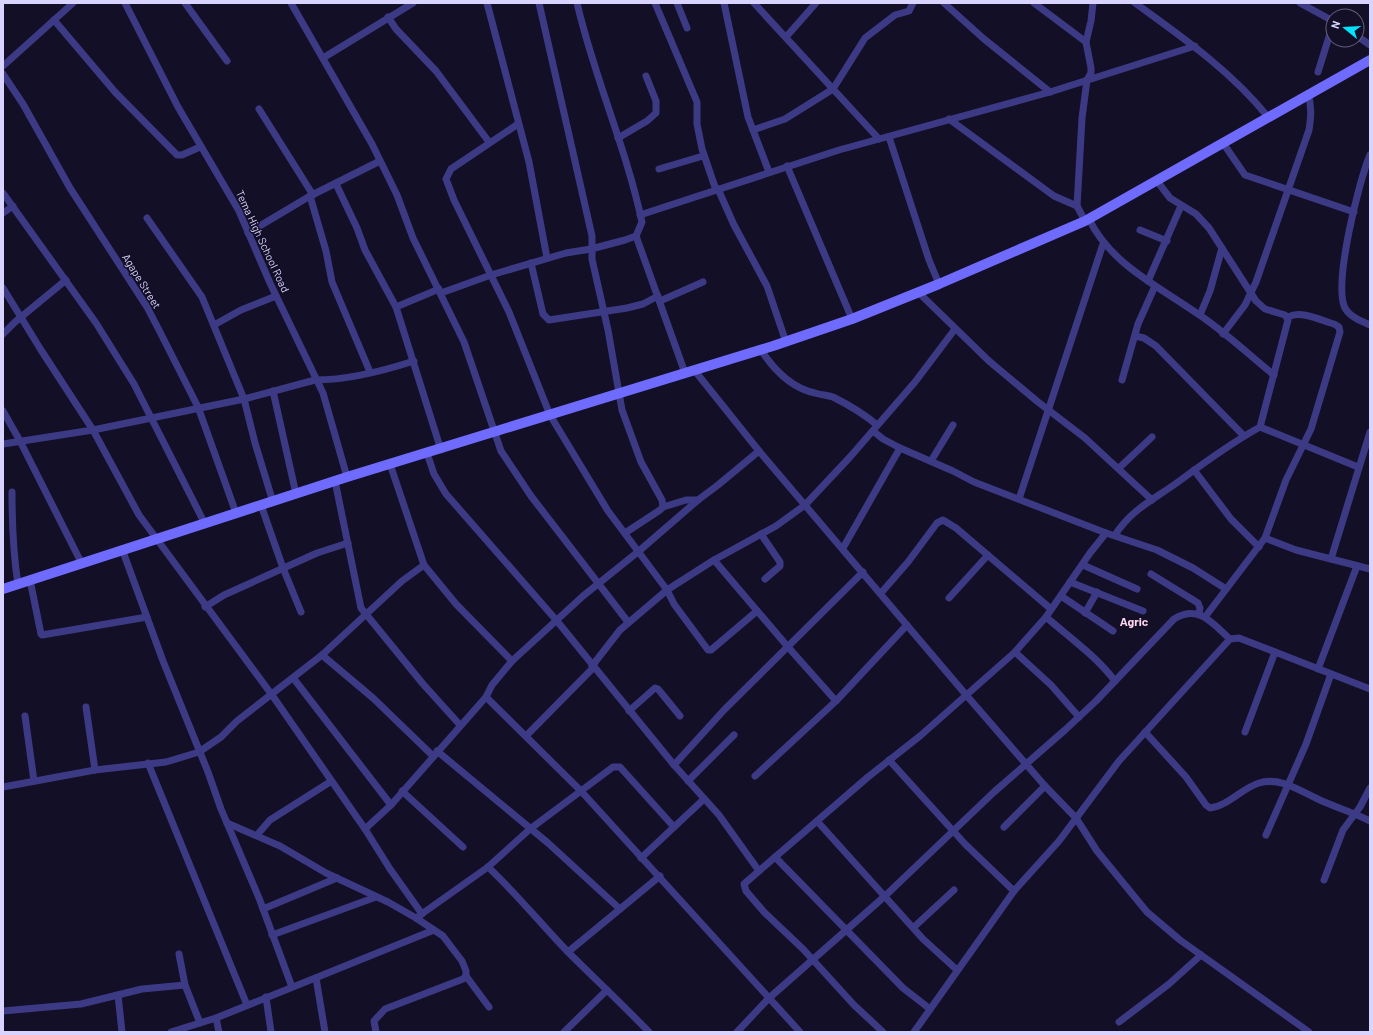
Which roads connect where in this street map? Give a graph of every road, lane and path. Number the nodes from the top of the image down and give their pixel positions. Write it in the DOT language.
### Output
graph roads {
  1 [pos="72,3"];
  2 [pos="125,3"];
  3 [pos="186,3"];
  4 [pos="290,3"];
  5 [pos="413,3"];
  6 [pos="487,3"];
  7 [pos="539,3"];
  8 [pos="577,3"];
  9 [pos="655,3"];
  10 [pos="677,3"];
  11 [pos="724,3"];
  12 [pos="754,3"];
  13 [pos="816,3"];
  14 [pos="913,3"];
  15 [pos="944,3"];
  16 [pos="1034,3"];
  17 [pos="1093,3"];
  18 [pos="1135,3"];
  19 [pos="1300,3"];
  20 [pos="1325,17"];
  21 [pos="388,18"];
  22 [pos="54,20"];
  23 [pos="687,28"];
  24 [pos="786,37"];
  25 [pos="1086,42"];
  26 [pos="1195,46"];
  27 [pos="1325,48"];
  28 [pos="323,58"];
  29 [pos="1370,60"];
  30 [pos="228,61"];
  31 [pos="3,66"];
  32 [pos="1318,72"];
  33 [pos="3,74"];
  34 [pos="646,76"];
  35 [pos="1087,80"];
  36 [pos="833,89"];
  37 [pos="1050,92"];
  38 [pos="1308,94"];
  39 [pos="259,110"];
  40 [pos="1268,117"];
  41 [pos="949,119"];
  42 [pos="518,124"];
  43 [pos="753,130"];
  44 [pos="889,137"];
  45 [pos="618,138"];
  46 [pos="879,139"];
  47 [pos="489,142"];
  48 [pos="1223,143"];
  49 [pos="200,146"];
  50 [pos="1370,155"];
  51 [pos="703,156"];
  52 [pos="380,161"];
  53 [pos="787,166"];
  54 [pos="659,169"];
  55 [pos="769,172"];
  56 [pos="1157,181"];
  57 [pos="336,184"];
  58 [pos="717,189"];
  59 [pos="1289,189"];
  60 [pos="3,193"];
  61 [pos="312,196"];
  62 [pos="13,206"];
  63 [pos="1077,206"];
  64 [pos="1181,206"];
  65 [pos="1354,212"];
  66 [pos="3,213"];
  67 [pos="640,215"];
  68 [pos="147,218"];
  69 [pos="1087,220"];
  70 [pos="1140,230"];
  71 [pos="248,233"];
  72 [pos="636,236"];
  73 [pos="1166,241"];
  74 [pos="1103,244"];
  75 [pos="1222,248"];
  76 [pos="591,250"];
  77 [pos="547,258"];
  78 [pos="531,263"];
  79 [pos="492,275"];
  80 [pos="66,280"];
  81 [pos="1148,281"];
  82 [pos="703,282"];
  83 [pos="939,284"];
  84 [pos="1155,286"];
  85 [pos="3,288"];
  86 [pos="440,291"];
  87 [pos="918,292"];
  88 [pos="1251,294"];
  89 [pos="276,296"];
  90 [pos="659,298"];
  91 [pos="396,307"];
  92 [pos="604,311"];
  93 [pos="1200,315"];
  94 [pos="22,316"];
  95 [pos="1288,317"];
  96 [pos="852,319"];
  97 [pos="214,325"];
  98 [pos="1370,325"];
  99 [pos="955,329"];
  100 [pos="3,334"];
  101 [pos="1223,334"];
  102 [pos="1135,336"];
  103 [pos="786,342"];
  104 [pos="761,350"];
  105 [pos="414,361"];
  106 [pos="370,372"];
  107 [pos="690,372"];
  108 [pos="1274,375"];
  109 [pos="316,380"];
  110 [pos="1122,380"];
  111 [pos="273,391"];
  112 [pos="619,393"];
  113 [pos="244,400"];
  114 [pos="198,407"];
  115 [pos="1048,410"];
  116 [pos="3,411"];
  117 [pos="550,415"];
  118 [pos="151,418"];
  119 [pos="953,425"];
  120 [pos="1260,427"];
  121 [pos="875,428"];
  122 [pos="93,430"];
  123 [pos="495,432"];
  124 [pos="1370,435"];
  125 [pos="1244,436"];
  126 [pos="1152,437"];
  127 [pos="20,441"];
  128 [pos="3,444"];
  129 [pos="1302,444"];
  130 [pos="900,448"];
  131 [pos="440,450"];
  132 [pos="760,451"];
  133 [pos="427,453"];
  134 [pos="931,461"];
  135 [pos="390,464"];
  136 [pos="1358,467"];
  137 [pos="1119,468"];
  138 [pos="1194,470"];
  139 [pos="347,477"];
  140 [pos="335,481"];
  141 [pos="12,492"];
  142 [pos="296,494"];
  143 [pos="1019,499"];
  144 [pos="698,500"];
  145 [pos="1152,500"];
  146 [pos="273,502"];
  147 [pos="261,505"];
  148 [pos="805,505"];
  149 [pos="663,507"];
  150 [pos="236,513"];
  151 [pos="205,524"];
  152 [pos="625,533"];
  153 [pos="1106,533"];
  154 [pos="762,534"];
  155 [pos="1115,535"];
  156 [pos="1265,538"];
  157 [pos="155,539"];
  158 [pos="348,543"];
  159 [pos="1259,547"];
  160 [pos="843,548"];
  161 [pos="122,549"];
  162 [pos="639,551"];
  163 [pos="988,555"];
  164 [pos="1331,558"];
  165 [pos="714,560"];
  166 [pos="82,564"];
  167 [pos="424,565"];
  168 [pos="1083,565"];
  169 [pos="1357,566"];
  170 [pos="283,568"];
  171 [pos="1370,569"];
  172 [pos="863,572"];
  173 [pos="1151,574"];
  174 [pos="765,579"];
  175 [pos="30,580"];
  176 [pos="1070,582"];
  177 [pos="18,584"];
  178 [pos="598,584"];
  179 [pos="3,589"];
  180 [pos="1137,589"];
  181 [pos="1226,589"];
  182 [pos="667,590"];
  183 [pos="1097,592"];
  184 [pos="881,593"];
  185 [pos="1061,596"];
  186 [pos="949,598"];
  187 [pos="205,606"];
  188 [pos="1051,609"];
  189 [pos="757,611"];
  190 [pos="1143,611"];
  191 [pos="301,612"];
  192 [pos="1085,613"];
  193 [pos="368,614"];
  194 [pos="1202,616"];
  195 [pos="147,617"];
  196 [pos="1046,617"];
  197 [pos="557,621"];
  198 [pos="628,622"];
  199 [pos="908,625"];
  200 [pos="1113,631"];
  201 [pos="1230,639"];
  202 [pos="788,647"];
  203 [pos="1015,652"];
  204 [pos="1275,652"];
  205 [pos="322,655"];
  206 [pos="512,661"];
  207 [pos="592,667"];
  208 [pos="1318,669"];
  209 [pos="1331,674"];
  210 [pos="294,679"];
  211 [pos="1115,681"];
  212 [pos="1370,689"];
  213 [pos="272,695"];
  214 [pos="967,696"];
  215 [pos="486,697"];
  216 [pos="836,701"];
  217 [pos="86,707"];
  218 [pos="629,711"];
  219 [pos="25,716"];
  220 [pos="680,716"];
  221 [pos="1079,717"];
  222 [pos="460,725"];
  223 [pos="1144,732"];
  224 [pos="1246,732"];
  225 [pos="734,735"];
  226 [pos="526,736"];
  227 [pos="198,752"];
  228 [pos="435,753"];
  229 [pos="889,760"];
  230 [pos="148,764"];
  231 [pos="1026,764"];
  232 [pos="674,765"];
  233 [pos="95,770"];
  234 [pos="755,776"];
  235 [pos="34,781"];
  236 [pos="688,781"];
  237 [pos="330,782"];
  238 [pos="1045,786"];
  239 [pos="1288,786"];
  240 [pos="3,787"];
  241 [pos="1370,788"];
  242 [pos="402,791"];
  243 [pos="581,791"];
  244 [pos="704,799"];
  245 [pos="391,805"];
  246 [pos="1354,814"];
  247 [pos="1076,818"];
  248 [pos="817,821"];
  249 [pos="1370,821"];
  250 [pos="227,823"];
  251 [pos="674,827"];
  252 [pos="1004,827"];
  253 [pos="365,829"];
  254 [pos="530,829"];
  255 [pos="954,830"];
  256 [pos="257,835"];
  257 [pos="1266,835"];
  258 [pos="463,847"];
  259 [pos="775,857"];
  260 [pos="641,858"];
  261 [pos="488,867"];
  262 [pos="759,871"];
  263 [pos="660,876"];
  264 [pos="337,878"];
  265 [pos="1324,880"];
  266 [pos="954,890"];
  267 [pos="1014,891"];
  268 [pos="885,896"];
  269 [pos="376,897"];
  270 [pos="264,909"];
  271 [pos="620,909"];
  272 [pos="422,914"];
  273 [pos="416,918"];
  274 [pos="914,927"];
  275 [pos="434,930"];
  276 [pos="846,930"];
  277 [pos="272,935"];
  278 [pos="568,952"];
  279 [pos="179,954"];
  280 [pos="1201,955"];
  281 [pos="812,960"];
  282 [pos="957,970"];
  283 [pos="466,976"];
  284 [pos="316,978"];
  285 [pos="185,985"];
  286 [pos="292,987"];
  287 [pos="607,990"];
  288 [pos="118,995"];
  289 [pos="266,997"];
  290 [pos="768,999"];
  291 [pos="246,1005"];
  292 [pos="489,1007"];
  293 [pos="930,1009"];
  294 [pos="3,1011"];
  295 [pos="216,1018"];
  296 [pos="1119,1022"];
  297 [pos="200,1023"];
  298 [pos="646,1031"];
  299 [pos="122,1032"];
  300 [pos="171,1032"];
  301 [pos="219,1032"];
  302 [pos="271,1032"];
  303 [pos="325,1032"];
  304 [pos="376,1032"];
  305 [pos="564,1032"];
  306 [pos="737,1032"];
  307 [pos="800,1032"];
  308 [pos="884,1032"];
  309 [pos="914,1032"];
  310 [pos="1309,1032"];
  1 -- 22 [label="street"];
  2 -- 49 [label="street, Tema High School Road"];
  3 -- 30 [label="street"];
  4 -- 28 [label="street"];
  5 -- 21 [label="street"];
  6 -- 42 [label="street"];
  7 -- 76 [label="street"];
  8 -- 45 [label="street"];
  9 -- 51 [label="street"];
  10 -- 23 [label="street"];
  11 -- 43 [label="street"];
  12 -- 24 [label="street"];
  13 -- 24 [label="street"];
  14 -- 36 [label="street"];
  15 -- 37 [label="street"];
  16 -- 25 [label="street"];
  17 -- 25 [label="street"];
  18 -- 26 [label="street"];
  19 -- 20 [label="street"];
  21 -- 28 [label="street"];
  21 -- 47 [label="street"];
  22 -- 31 [label="street"];
  22 -- 49 [label="street"];
  24 -- 36 [label="street"];
  25 -- 35 [label="street"];
  26 -- 35 [label="street"];
  26 -- 40 [label="street"];
  27 -- 32 [label="street"];
  28 -- 52 [label="street"];
  29 -- 38 [label="main road"];
  33 -- 114 [label="street, Agape Street"];
  34 -- 45 [label="street"];
  35 -- 37 [label="street"];
  35 -- 63 [label="street"];
  36 -- 43 [label="street"];
  36 -- 46 [label="street"];
  37 -- 41 [label="street"];
  38 -- 40 [label="main road"];
  38 -- 59 [label="street"];
  39 -- 61 [label="street"];
  40 -- 48 [label="main road"];
  41 -- 44 [label="street"];
  41 -- 63 [label="street"];
  42 -- 47 [label="street"];
  42 -- 77 [label="street"];
  43 -- 55 [label="street"];
  44 -- 46 [label="street"];
  44 -- 83 [label="street"];
  45 -- 67 [label="street"];
  46 -- 53 [label="street"];
  47 -- 79 [label="street"];
  48 -- 56 [label="main road"];
  48 -- 59 [label="street"];
  49 -- 71 [label="street, Tema High School Road"];
  50 -- 65 [label="street"];
  51 -- 54 [label="street"];
  51 -- 58 [label="street"];
  52 -- 57 [label="street"];
  52 -- 86 [label="street"];
  53 -- 55 [label="street"];
  53 -- 96 [label="street"];
  55 -- 58 [label="street"];
  56 -- 64 [label="street"];
  56 -- 69 [label="main road"];
  57 -- 61 [label="street"];
  57 -- 91 [label="street"];
  58 -- 67 [label="street"];
  58 -- 103 [label="street"];
  59 -- 65 [label="street"];
  59 -- 88 [label="street"];
  60 -- 62 [label="street"];
  61 -- 71 [label="street"];
  61 -- 106 [label="street"];
  62 -- 66 [label="street"];
  62 -- 80 [label="street"];
  63 -- 69 [label="street"];
  64 -- 73 [label="street"];
  64 -- 75 [label="street"];
  65 -- 98 [label="street"];
  67 -- 72 [label="street"];
  68 -- 97 [label="street"];
  69 -- 74 [label="street"];
  69 -- 83 [label="main road"];
  70 -- 73 [label="street"];
  71 -- 89 [label="street, Tema High School Road"];
  72 -- 76 [label="street"];
  72 -- 90 [label="street"];
  73 -- 81 [label="street"];
  74 -- 81 [label="street"];
  74 -- 115 [label="street"];
  75 -- 88 [label="street"];
  75 -- 93 [label="street"];
  76 -- 77 [label="street"];
  76 -- 92 [label="street"];
  77 -- 78 [label="street"];
  78 -- 79 [label="street"];
  78 -- 92 [label="street"];
  79 -- 86 [label="street"];
  79 -- 117 [label="street"];
  80 -- 94 [label="street"];
  80 -- 118 [label="street"];
  81 -- 84 [label="street"];
  82 -- 90 [label="street"];
  83 -- 87 [label="main road"];
  84 -- 93 [label="street"];
  84 -- 102 [label="street"];
  85 -- 94 [label="street"];
  86 -- 91 [label="street"];
  86 -- 123 [label="street"];
  87 -- 96 [label="main road"];
  87 -- 99 [label="street"];
  88 -- 95 [label="street"];
  88 -- 101 [label="street"];
  89 -- 97 [label="street"];
  89 -- 109 [label="street, Tema High School Road"];
  90 -- 92 [label="street"];
  90 -- 107 [label="street"];
  91 -- 105 [label="street"];
  92 -- 112 [label="street"];
  93 -- 101 [label="street"];
  94 -- 100 [label="street"];
  94 -- 122 [label="street"];
  95 -- 108 [label="street"];
  95 -- 129 [label="street"];
  96 -- 103 [label="main road"];
  97 -- 113 [label="street"];
  99 -- 115 [label="street"];
  99 -- 121 [label="street"];
  101 -- 108 [label="street"];
  102 -- 110 [label="street"];
  102 -- 125 [label="street"];
  103 -- 104 [label="main road"];
  104 -- 107 [label="main road"];
  104 -- 121 [label="street"];
  105 -- 106 [label="street"];
  105 -- 131 [label="street"];
  106 -- 109 [label="street"];
  107 -- 112 [label="main road"];
  107 -- 132 [label="street"];
  108 -- 120 [label="street"];
  109 -- 111 [label="street"];
  109 -- 139 [label="street, Tema High School Road"];
  111 -- 113 [label="street"];
  111 -- 142 [label="street"];
  112 -- 117 [label="main road"];
  112 -- 149 [label="street"];
  113 -- 114 [label="street"];
  113 -- 146 [label="street"];
  114 -- 118 [label="street"];
  114 -- 150 [label="street, Agape Street"];
  115 -- 137 [label="street"];
  115 -- 143 [label="street"];
  116 -- 127 [label="street"];
  117 -- 123 [label="main road"];
  117 -- 152 [label="street"];
  118 -- 122 [label="street"];
  118 -- 151 [label="street"];
  119 -- 134 [label="street"];
  120 -- 125 [label="street"];
  120 -- 129 [label="street"];
  121 -- 130 [label="street"];
  121 -- 148 [label="street"];
  122 -- 127 [label="street"];
  122 -- 157 [label="street"];
  123 -- 131 [label="main road"];
  123 -- 178 [label="street"];
  124 -- 136 [label="street"];
  125 -- 138 [label="street"];
  126 -- 137 [label="street"];
  127 -- 128 [label="street"];
  127 -- 166 [label="street"];
  129 -- 136 [label="street"];
  129 -- 156 [label="street"];
  130 -- 134 [label="street"];
  130 -- 160 [label="street"];
  131 -- 133 [label="main road"];
  132 -- 144 [label="street"];
  132 -- 148 [label="street"];
  133 -- 135 [label="main road"];
  133 -- 197 [label="street"];
  134 -- 143 [label="street"];
  135 -- 139 [label="main road"];
  135 -- 167 [label="street"];
  136 -- 164 [label="street"];
  137 -- 145 [label="street"];
  138 -- 145 [label="street"];
  138 -- 159 [label="street"];
  139 -- 140 [label="main road"];
  140 -- 142 [label="main road"];
  140 -- 158 [label="street"];
  141 -- 177 [label="street"];
  142 -- 146 [label="main road"];
  143 -- 153 [label="street"];
  144 -- 149 [label="street"];
  144 -- 162 [label="street"];
  145 -- 155 [label="street"];
  146 -- 147 [label="main road"];
  147 -- 150 [label="main road"];
  147 -- 170 [label="street"];
  148 -- 154 [label="street"];
  148 -- 160 [label="street"];
  149 -- 152 [label="street"];
  150 -- 151 [label="main road"];
  151 -- 157 [label="main road"];
  152 -- 162 [label="street"];
  153 -- 155 [label="street"];
  153 -- 168 [label="street"];
  154 -- 165 [label="street"];
  154 -- 174 [label="street"];
  155 -- 181 [label="street"];
  156 -- 159 [label="street"];
  156 -- 164 [label="street"];
  157 -- 161 [label="main road"];
  157 -- 187 [label="street"];
  158 -- 170 [label="street"];
  158 -- 193 [label="street"];
  159 -- 181 [label="street"];
  160 -- 172 [label="street"];
  161 -- 166 [label="main road"];
  161 -- 195 [label="street"];
  162 -- 178 [label="street"];
  162 -- 182 [label="street"];
  163 -- 184 [label="street"];
  163 -- 186 [label="street"];
  163 -- 188 [label="street"];
  164 -- 169 [label="street"];
  165 -- 182 [label="street"];
  165 -- 189 [label="street"];
  166 -- 175 [label="main road"];
  167 -- 193 [label="street"];
  167 -- 206 [label="street"];
  168 -- 176 [label="street"];
  168 -- 180 [label="street"];
  169 -- 171 [label="street"];
  169 -- 208 [label="street"];
  170 -- 187 [label="street"];
  170 -- 191 [label="street"];
  172 -- 184 [label="street"];
  172 -- 202 [label="street"];
  173 -- 194 [label="street"];
  175 -- 177 [label="main road"];
  175 -- 195 [label="street"];
  176 -- 183 [label="street"];
  176 -- 185 [label="street"];
  177 -- 179 [label="main road"];
  178 -- 197 [label="street"];
  178 -- 198 [label="street"];
  181 -- 194 [label="street"];
  182 -- 189 [label="street"];
  182 -- 198 [label="street"];
  183 -- 190 [label="street"];
  183 -- 192 [label="street"];
  184 -- 199 [label="street"];
  185 -- 188 [label="street"];
  185 -- 192 [label="street"];
  187 -- 213 [label="street"];
  188 -- 196 [label="street"];
  189 -- 202 [label="street"];
  192 -- 200 [label="street"];
  193 -- 205 [label="street"];
  193 -- 222 [label="street"];
  194 -- 201 [label="street"];
  194 -- 211 [label="street"];
  195 -- 227 [label="street"];
  196 -- 203 [label="street"];
  196 -- 211 [label="street"];
  197 -- 206 [label="street"];
  197 -- 207 [label="street"];
  198 -- 207 [label="street"];
  199 -- 214 [label="street"];
  199 -- 216 [label="street"];
  201 -- 204 [label="street"];
  201 -- 223 [label="street"];
  202 -- 216 [label="street"];
  202 -- 232 [label="street"];
  203 -- 214 [label="street"];
  203 -- 221 [label="street"];
  204 -- 208 [label="street"];
  204 -- 224 [label="street"];
  205 -- 210 [label="street"];
  205 -- 228 [label="street"];
  206 -- 215 [label="street"];
  207 -- 218 [label="street"];
  207 -- 226 [label="street"];
  208 -- 209 [label="street"];
  209 -- 212 [label="street"];
  209 -- 239 [label="street"];
  210 -- 213 [label="street"];
  210 -- 245 [label="street"];
  211 -- 221 [label="street"];
  213 -- 227 [label="street"];
  213 -- 237 [label="street"];
  214 -- 229 [label="street"];
  214 -- 231 [label="street"];
  215 -- 222 [label="street"];
  215 -- 226 [label="street"];
  216 -- 234 [label="street"];
  217 -- 233 [label="street"];
  218 -- 220 [label="street"];
  218 -- 232 [label="street"];
  219 -- 235 [label="street"];
  221 -- 231 [label="street"];
  222 -- 228 [label="street"];
  223 -- 239 [label="street"];
  223 -- 247 [label="street"];
  225 -- 236 [label="street"];
  226 -- 243 [label="street"];
  227 -- 230 [label="street"];
  227 -- 250 [label="street"];
  228 -- 242 [label="street"];
  228 -- 254 [label="street"];
  229 -- 248 [label="street"];
  229 -- 255 [label="street"];
  230 -- 233 [label="street"];
  230 -- 291 [label="street"];
  231 -- 238 [label="street"];
  231 -- 255 [label="street"];
  232 -- 236 [label="street"];
  233 -- 235 [label="street"];
  235 -- 240 [label="street"];
  236 -- 244 [label="street"];
  237 -- 253 [label="street"];
  237 -- 256 [label="street"];
  238 -- 247 [label="street"];
  238 -- 252 [label="street"];
  239 -- 246 [label="street"];
  239 -- 257 [label="street"];
  241 -- 246 [label="street"];
  242 -- 245 [label="street"];
  242 -- 258 [label="street"];
  243 -- 251 [label="street"];
  243 -- 254 [label="street"];
  243 -- 260 [label="street"];
  244 -- 251 [label="street"];
  244 -- 262 [label="street"];
  245 -- 253 [label="street"];
  246 -- 249 [label="street"];
  246 -- 265 [label="street"];
  247 -- 267 [label="street"];
  247 -- 280 [label="street"];
  248 -- 259 [label="street"];
  248 -- 268 [label="street"];
  250 -- 256 [label="street"];
  250 -- 270 [label="street"];
  251 -- 260 [label="street"];
  253 -- 272 [label="street"];
  254 -- 261 [label="street"];
  254 -- 271 [label="street"];
  255 -- 267 [label="street"];
  255 -- 268 [label="street"];
  256 -- 264 [label="street"];
  259 -- 262 [label="street"];
  259 -- 276 [label="street"];
  260 -- 263 [label="street"];
  261 -- 272 [label="street"];
  261 -- 278 [label="street"];
  262 -- 281 [label="street"];
  263 -- 271 [label="street"];
  263 -- 290 [label="street"];
  264 -- 269 [label="street"];
  264 -- 270 [label="street"];
  266 -- 274 [label="street"];
  267 -- 282 [label="street"];
  268 -- 274 [label="street"];
  268 -- 276 [label="street"];
  269 -- 273 [label="street"];
  269 -- 277 [label="street"];
  270 -- 277 [label="street"];
  271 -- 278 [label="street"];
  272 -- 273 [label="street"];
  273 -- 275 [label="street"];
  274 -- 282 [label="street"];
  275 -- 283 [label="street"];
  275 -- 284 [label="street"];
  276 -- 281 [label="street"];
  276 -- 293 [label="street"];
  277 -- 286 [label="street"];
  278 -- 287 [label="street"];
  279 -- 285 [label="street"];
  280 -- 296 [label="street"];
  280 -- 310 [label="street"];
  281 -- 290 [label="street"];
  281 -- 308 [label="street"];
  282 -- 293 [label="street"];
  283 -- 292 [label="street"];
  283 -- 304 [label="street"];
  284 -- 286 [label="street"];
  284 -- 303 [label="street"];
  285 -- 288 [label="street"];
  285 -- 297 [label="street"];
  286 -- 289 [label="street"];
  287 -- 298 [label="street"];
  287 -- 305 [label="street"];
  288 -- 294 [label="street"];
  288 -- 299 [label="street"];
  289 -- 291 [label="street"];
  289 -- 302 [label="street"];
  290 -- 306 [label="street"];
  290 -- 307 [label="street"];
  291 -- 295 [label="street"];
  293 -- 309 [label="street"];
  295 -- 297 [label="street"];
  295 -- 301 [label="street"];
  297 -- 300 [label="street"];
}
